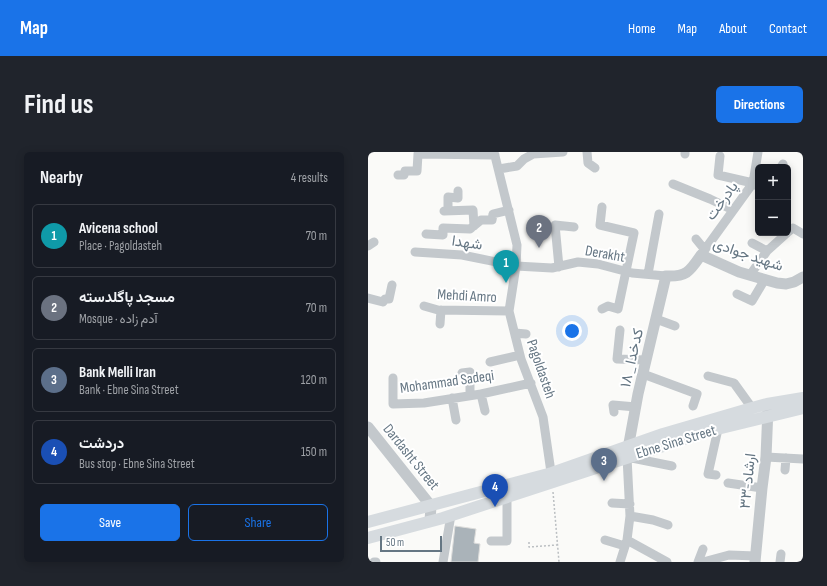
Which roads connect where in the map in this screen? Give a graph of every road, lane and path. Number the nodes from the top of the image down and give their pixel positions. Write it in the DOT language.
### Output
graph roads {
  1 [pos="563,152"];
  2 [pos="587,152"];
  3 [pos="758,152"];
  4 [pos="495,154"];
  5 [pos="720,156"];
  6 [pos="759,164"];
  7 [pos="596,168"];
  8 [pos="499,169"];
  9 [pos="398,175"];
  10 [pos="673,184"];
  11 [pos="755,185"];
  12 [pos="458,191"];
  13 [pos="602,207"];
  14 [pos="509,210"];
  15 [pos="733,210"];
  16 [pos="659,214"];
  17 [pos="474,226"];
  18 [pos="574,227"];
  19 [pos="791,229"];
  20 [pos="426,234"];
  21 [pos="803,234"];
  22 [pos="783,236"];
  23 [pos="696,239"];
  24 [pos="752,243"];
  25 [pos="766,251"];
  26 [pos="415,252"];
  27 [pos="703,252"];
  28 [pos="516,266"];
  29 [pos="559,267"];
  30 [pos="626,272"];
  31 [pos="648,274"];
  32 [pos="750,275"];
  33 [pos="666,276"];
  34 [pos="803,277"];
  35 [pos="765,279"];
  36 [pos="392,285"];
  37 [pos="737,294"];
  38 [pos="368,298"];
  39 [pos="424,306"];
  40 [pos="602,309"];
  41 [pos="441,310"];
  42 [pos="509,311"];
  43 [pos="656,319"];
  44 [pos="440,324"];
  45 [pos="675,326"];
  46 [pos="620,330"];
  47 [pos="515,333"];
  48 [pos="526,334"];
  49 [pos="520,355"];
  50 [pos="646,360"];
  51 [pos="490,362"];
  52 [pos="462,373"];
  53 [pos="643,374"];
  54 [pos="708,376"];
  55 [pos="393,378"];
  56 [pos="531,383"];
  57 [pos="481,394"];
  58 [pos="470,395"];
  59 [pos="452,398"];
  60 [pos="803,398"];
  61 [pos="768,404"];
  62 [pos="693,406"];
  63 [pos="636,407"];
  64 [pos="752,408"];
  65 [pos="803,408"];
  66 [pos="485,412"];
  67 [pos="614,412"];
  68 [pos="768,418"];
  69 [pos="456,420"];
  70 [pos="368,427"];
  71 [pos="718,429"];
  72 [pos="628,452"];
  73 [pos="766,457"];
  74 [pos="786,458"];
  75 [pos="803,459"];
  76 [pos="672,466"];
  77 [pos="785,470"];
  78 [pos="716,475"];
  79 [pos="552,477"];
  80 [pos="728,483"];
  81 [pos="762,488"];
  82 [pos="507,491"];
  83 [pos="612,502"];
  84 [pos="630,504"];
  85 [pos="431,506"];
  86 [pos="451,515"];
  87 [pos="630,516"];
  88 [pos="430,521"];
  89 [pos="368,522"];
  90 [pos="668,525"];
  91 [pos="368,538"];
  92 [pos="606,540"];
  93 [pos="491,541"];
  94 [pos="529,542"];
  95 [pos="626,543"];
  96 [pos="557,546"];
  97 [pos="703,549"];
  98 [pos="756,559"];
  99 [pos="443,562"];
  100 [pos="558,562"];
  101 [pos="620,562"];
  102 [pos="666,562"];
  103 [pos="698,562"];
  104 [pos="703,562"];
  1 -- 8 [label="street"];
  2 -- 7 [label="street"];
  3 -- 6 [label="street"];
  4 -- 8 [label="street, Pagoldasteh"];
  4 -- 9 [label="street"];
  5 -- 11 [label="street"];
  8 -- 14 [label="street, Pagoldasteh"];
  10 -- 15 [label="street"];
  11 -- 15 [label="street, پادرخت"];
  12 -- 17 [label="street"];
  13 -- 30 [label="street"];
  14 -- 17 [label="street"];
  14 -- 28 [label="street, Pagoldasteh"];
  15 -- 27 [label="street, پادرخت"];
  16 -- 31 [label="street"];
  17 -- 20 [label="street"];
  18 -- 29 [label="street"];
  19 -- 21 [label="street"];
  22 -- 25 [label="street"];
  23 -- 27 [label="street"];
  24 -- 25 [label="street"];
  25 -- 32 [label="street"];
  26 -- 28 [label="street, شهدا"];
  27 -- 32 [label="street, شهید جوادی"];
  27 -- 33 [label="street, شهید جوادی"];
  28 -- 29 [label="street, Derakht"];
  28 -- 42 [label="street, Pagoldasteh"];
  29 -- 30 [label="street, Derakht"];
  30 -- 31 [label="street, Derakht"];
  30 -- 40 [label="street"];
  31 -- 33 [label="street, Derakht"];
  32 -- 35 [label="street, شهید جوادی"];
  33 -- 43 [label="street, ۱۸ _ کدخدا"];
  34 -- 35 [label="street, شهید جوادی"];
  35 -- 37 [label="street"];
  36 -- 38 [label="street"];
  39 -- 41 [label="street, Mehdi Amro"];
  41 -- 42 [label="street, Mehdi Amro"];
  41 -- 44 [label="street"];
  42 -- 47 [label="street, Pagoldasteh"];
  43 -- 45 [label="street"];
  43 -- 50 [label="street, ۱۸ _ کدخدا"];
  46 -- 50 [label="street"];
  47 -- 48 [label="street"];
  47 -- 49 [label="street, Pagoldasteh"];
  49 -- 51 [label="street"];
  49 -- 56 [label="street, Pagoldasteh"];
  50 -- 53 [label="street, ۱۸ _ کدخدا"];
  52 -- 58 [label="street"];
  53 -- 62 [label="street"];
  53 -- 63 [label="street, ۱۸ _ کدخدا"];
  54 -- 64 [label="street"];
  55 -- 59 [label="street, Mohammad Sadeqi"];
  56 -- 57 [label="street, Mohammad Sadeqi"];
  56 -- 79 [label="street, Pagoldasteh"];
  57 -- 58 [label="street, Mohammad Sadeqi"];
  57 -- 66 [label="street"];
  58 -- 59 [label="street, Mohammad Sadeqi"];
  59 -- 69 [label="street"];
  60 -- 61 [label="main road, Ebne Sina Street"];
  61 -- 64 [label="main road, Ebne Sina Street"];
  61 -- 68 [label="street, ۳۳-ارشاد"];
  63 -- 67 [label="street"];
  63 -- 72 [label="street, ۱۸ _ کدخدا"];
  64 -- 72 [label="main road, Ebne Sina Street"];
  65 -- 68 [label="main road, Ebne Sina Street"];
  68 -- 71 [label="main road, Ebne Sina Street"];
  68 -- 73 [label="street, ۳۳-ارشاد"];
  70 -- 85 [label="street, Dardasht Street"];
  71 -- 72 [label="main road, Ebne Sina Street"];
  71 -- 78 [label="street"];
  72 -- 76 [label="street"];
  72 -- 79 [label="main road, Ebne Sina Street"];
  72 -- 84 [label="street"];
  73 -- 74 [label="street"];
  73 -- 81 [label="street, ۳۳-ارشاد"];
  74 -- 75 [label="street"];
  74 -- 77 [label="street"];
  79 -- 82 [label="main road, Ebne Sina Street"];
  79 -- 96 [label="path"];
  80 -- 81 [label="street"];
  81 -- 98 [label="street, ۳۳-ارشاد"];
  82 -- 85 [label="main road, Ebne Sina Street"];
  82 -- 86 [label="main road, Ebne Sina Street"];
  82 -- 93 [label="street"];
  83 -- 84 [label="street"];
  84 -- 87 [label="street"];
  85 -- 88 [label="street"];
  85 -- 89 [label="main road, Ebne Sina Street"];
  86 -- 88 [label="main road, Ebne Sina Street"];
  86 -- 99 [label="street"];
  87 -- 90 [label="street"];
  87 -- 95 [label="street"];
  88 -- 91 [label="main road, Ebne Sina Street"];
  92 -- 95 [label="street"];
  94 -- 96 [label="path"];
  95 -- 101 [label="street"];
  95 -- 102 [label="street"];
  96 -- 100 [label="path"];
  97 -- 103 [label="street"];
  98 -- 104 [label="street"];
}
